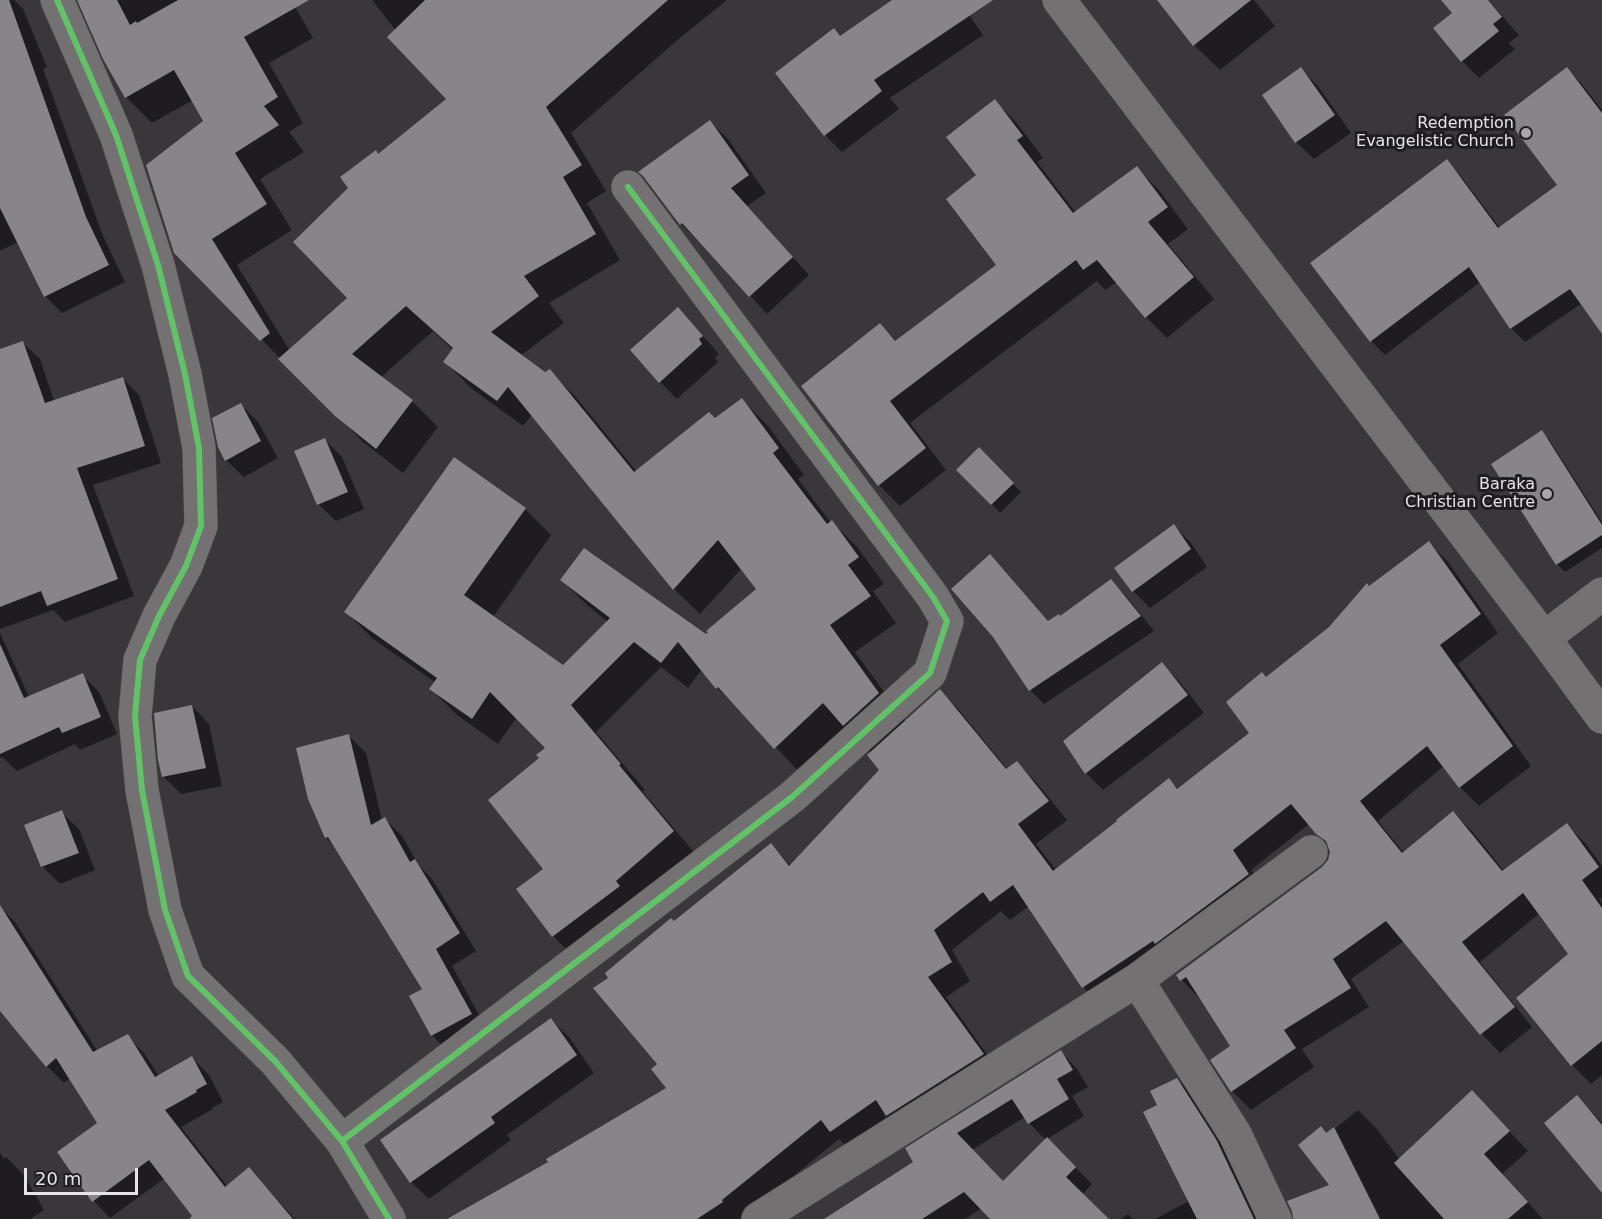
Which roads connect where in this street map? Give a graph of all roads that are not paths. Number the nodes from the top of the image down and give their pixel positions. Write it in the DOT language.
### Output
graph roads {
  1 [pos="57,0"];
  2 [pos="1059,0"];
  3 [pos="628,187"];
  4 [pos="1602,594"];
  5 [pos="1544,638"];
  6 [pos="1602,717"];
  7 [pos="1311,852"];
  8 [pos="1137,980"];
  9 [pos="342,1141"];
  10 [pos="770,1216"];
  11 [pos="389,1219"];
  12 [pos="1275,1219"];
  1 -- 9 [label="street"];
  2 -- 5 [label="street"];
  3 -- 9 [label="street"];
  4 -- 5 [label="street"];
  5 -- 6 [label="street"];
  7 -- 8 [label="street"];
  8 -- 10 [label="street"];
  8 -- 12 [label="street"];
  9 -- 11 [label="street"];
}
